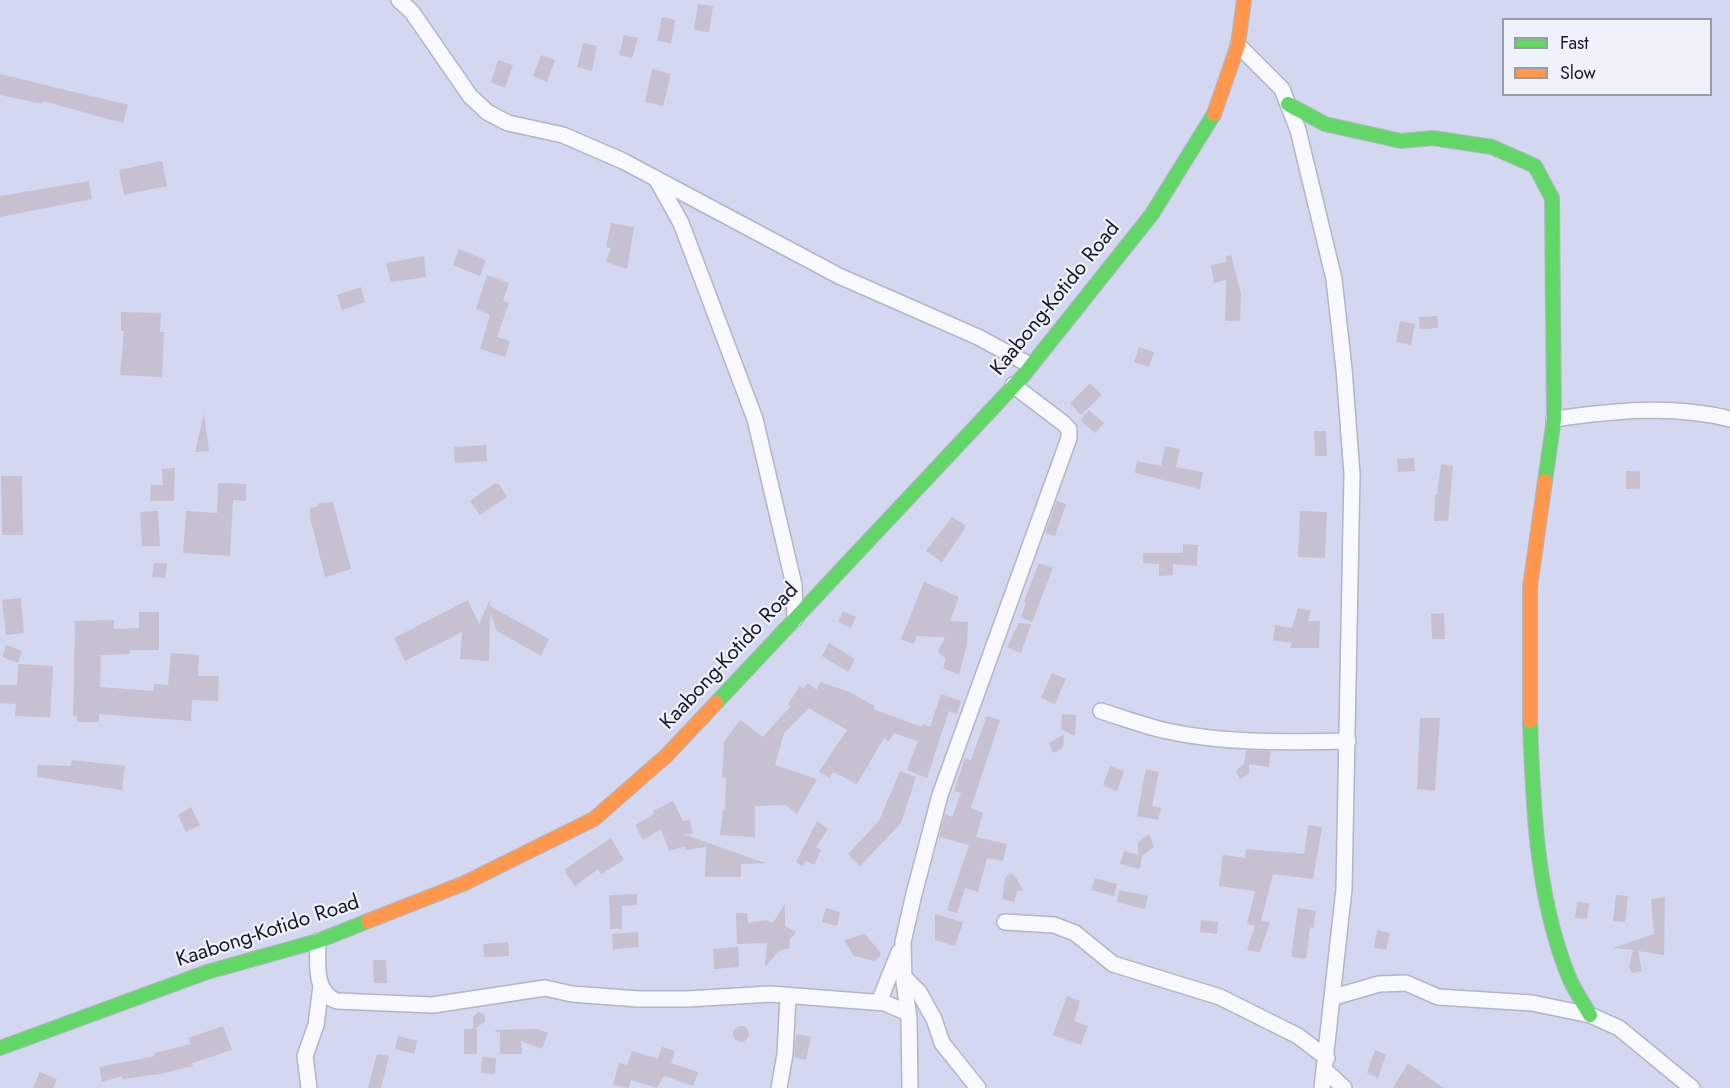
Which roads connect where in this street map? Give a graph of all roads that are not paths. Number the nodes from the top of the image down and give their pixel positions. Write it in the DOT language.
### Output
graph roads {
  1 [pos="399,0"];
  2 [pos="1244,0"];
  3 [pos="1238,45"];
  4 [pos="1288,104"];
  5 [pos="657,180"];
  6 [pos="1030,365"];
  7 [pos="1013,385"];
  8 [pos="1554,419"];
  9 [pos="1730,419"];
  10 [pos="795,618"];
  11 [pos="1101,711"];
  12 [pos="1348,741"];
  13 [pos="1005,922"];
  14 [pos="318,941"];
  15 [pos="903,942"];
  16 [pos="903,976"];
  17 [pos="321,987"];
  18 [pos="788,997"];
  19 [pos="1334,997"];
  20 [pos="879,1002"];
  21 [pos="908,1012"];
  22 [pos="1590,1015"];
  23 [pos="0,1048"];
  24 [pos="1327,1064"];
  25 [pos="309,1088"];
  26 [pos="779,1088"];
  27 [pos="910,1088"];
  28 [pos="978,1088"];
  29 [pos="1322,1088"];
  30 [pos="1330,1088"];
  31 [pos="1344,1088"];
  32 [pos="1692,1088"];
  1 -- 5 [label="street"];
  2 -- 3 [label="main road, Kaabong-Kotido Road"];
  3 -- 4 [label="street"];
  3 -- 6 [label="main road, Kaabong-Kotido Road"];
  4 -- 8 [label="main road"];
  4 -- 12 [label="street"];
  5 -- 6 [label="street"];
  5 -- 10 [label="street"];
  6 -- 7 [label="main road, Kaabong-Kotido Road"];
  7 -- 10 [label="main road, Kaabong-Kotido Road"];
  7 -- 15 [label="street"];
  8 -- 9 [label="street"];
  8 -- 22 [label="main road"];
  10 -- 14 [label="main road, Kaabong-Kotido Road"];
  11 -- 12 [label="street"];
  12 -- 19 [label="street"];
  13 -- 24 [label="street"];
  14 -- 17 [label="street"];
  14 -- 23 [label="main road, Kaabong-Kotido Road"];
  15 -- 16 [label="street"];
  15 -- 20 [label="street"];
  16 -- 21 [label="street"];
  16 -- 28 [label="street"];
  17 -- 18 [label="street"];
  17 -- 25 [label="street"];
  18 -- 20 [label="street"];
  18 -- 26 [label="street"];
  19 -- 22 [label="street"];
  19 -- 24 [label="street"];
  20 -- 21 [label="street"];
  21 -- 27 [label="street"];
  22 -- 32 [label="street"];
  24 -- 29 [label="street"];
  24 -- 30 [label="street"];
  24 -- 31 [label="street"];
}
